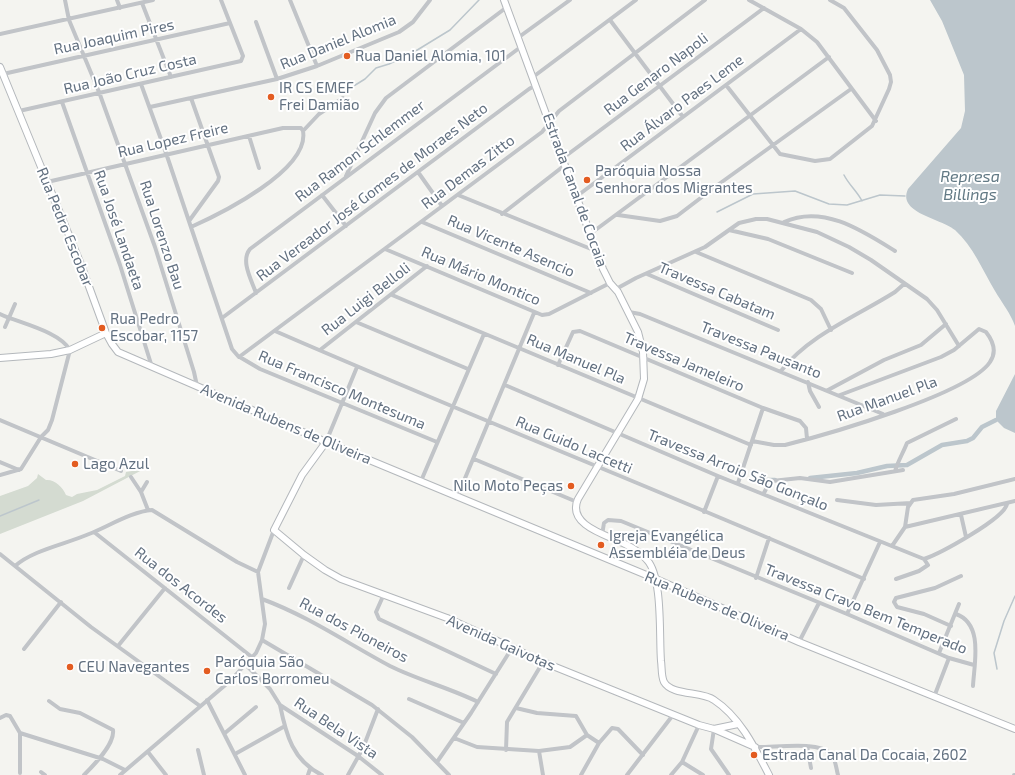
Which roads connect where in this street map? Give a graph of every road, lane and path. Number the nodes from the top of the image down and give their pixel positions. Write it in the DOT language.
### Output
graph roads {
  1 [pos="65,0"];
  2 [pos="117,0"];
  3 [pos="153,0"];
  4 [pos="221,0"];
  5 [pos="290,0"];
  6 [pos="430,0"];
  7 [pos="570,0"];
  8 [pos="636,0"];
  9 [pos="705,0"];
  10 [pos="749,0"];
  11 [pos="830,0"];
  12 [pos="506,2"];
  13 [pos="142,3"];
  14 [pos="120,8"];
  15 [pos="764,8"];
  16 [pos="69,20"];
  17 [pos="610,20"];
  18 [pos="256,22"];
  19 [pos="230,23"];
  20 [pos="801,30"];
  21 [pos="0,34"];
  22 [pos="519,37"];
  23 [pos="157,41"];
  24 [pos="522,46"];
  25 [pos="635,53"];
  26 [pos="83,56"];
  27 [pos="829,57"];
  28 [pos="317,66"];
  29 [pos="0,67"];
  30 [pos="3,74"];
  31 [pos="171,77"];
  32 [pos="534,77"];
  33 [pos="277,79"];
  34 [pos="141,84"];
  35 [pos="536,85"];
  36 [pos="726,85"];
  37 [pos="660,86"];
  38 [pos="852,89"];
  39 [pos="99,92"];
  40 [pos="191,98"];
  41 [pos="343,98"];
  42 [pos="62,102"];
  43 [pos="150,107"];
  44 [pos="19,111"];
  45 [pos="750,116"];
  46 [pos="683,117"];
  47 [pos="876,121"];
  48 [pos="551,123"];
  49 [pos="303,131"];
  50 [pos="249,136"];
  51 [pos="207,144"];
  52 [pos="773,146"];
  53 [pos="166,153"];
  54 [pos="563,158"];
  55 [pos="126,163"];
  56 [pos="566,165"];
  57 [pos="259,168"];
  58 [pos="87,172"];
  59 [pos="418,172"];
  60 [pos="345,177"];
  61 [pos="47,182"];
  62 [pos="322,195"];
  63 [pos="458,195"];
  64 [pos="577,196"];
  65 [pos="442,206"];
  66 [pos="502,214"];
  67 [pos="618,215"];
  68 [pos="189,221"];
  69 [pos="422,222"];
  70 [pos="784,222"];
  71 [pos="346,226"];
  72 [pos="191,227"];
  73 [pos="729,230"];
  74 [pos="590,234"];
  75 [pos="385,249"];
  76 [pos="596,251"];
  77 [pos="895,251"];
  78 [pos="696,252"];
  79 [pos="428,266"];
  80 [pos="852,273"];
  81 [pos="647,274"];
  82 [pos="610,283"];
  83 [pos="904,284"];
  84 [pos="616,289"];
  85 [pos="256,293"];
  86 [pos="591,293"];
  87 [pos="392,295"];
  88 [pos="15,304"];
  89 [pos="629,312"];
  90 [pos="534,313"];
  91 [pos="0,314"];
  92 [pos="9,318"];
  93 [pos="222,318"];
  94 [pos="356,322"];
  95 [pos="946,324"];
  96 [pos="5,327"];
  97 [pos="778,330"];
  98 [pos="831,330"];
  99 [pos="275,331"];
  100 [pos="106,333"];
  101 [pos="484,334"];
  102 [pos="959,346"];
  103 [pos="519,348"];
  104 [pos="70,350"];
  105 [pos="320,350"];
  106 [pos="239,357"];
  107 [pos="0,358"];
  108 [pos="644,358"];
  109 [pos="558,365"];
  110 [pos="152,367"];
  111 [pos="357,367"];
  112 [pos="468,370"];
  113 [pos="781,371"];
  114 [pos="808,382"];
  115 [pos="505,385"];
  116 [pos="197,386"];
  117 [pos="828,390"];
  118 [pos="840,395"];
  119 [pos="638,399"];
  120 [pos="341,403"];
  121 [pos="452,406"];
  122 [pos="819,407"];
  123 [pos="763,408"];
  124 [pos="883,414"];
  125 [pos="0,420"];
  126 [pos="956,420"];
  127 [pos="488,422"];
  128 [pos="618,433"];
  129 [pos="41,437"];
  130 [pos="807,439"];
  131 [pos="326,442"];
  132 [pos="437,442"];
  133 [pos="752,443"];
  134 [pos="474,459"];
  135 [pos="0,462"];
  136 [pos="597,467"];
  137 [pos="19,470"];
  138 [pos="895,470"];
  139 [pos="903,470"];
  140 [pos="121,471"];
  141 [pos="0,475"];
  142 [pos="718,476"];
  143 [pos="131,477"];
  144 [pos="1015,479"];
  145 [pos="421,481"];
  146 [pos="147,482"];
  147 [pos="738,483"];
  148 [pos="141,492"];
  149 [pos="764,493"];
  150 [pos="458,495"];
  151 [pos="837,500"];
  152 [pos="1015,501"];
  153 [pos="577,502"];
  154 [pos="911,503"];
  155 [pos="1007,504"];
  156 [pos="148,510"];
  157 [pos="704,512"];
  158 [pos="961,515"];
  159 [pos="905,527"];
  160 [pos="274,530"];
  161 [pos="94,532"];
  162 [pos="602,535"];
  163 [pos="966,537"];
  164 [pos="769,538"];
  165 [pos="880,542"];
  166 [pos="892,546"];
  167 [pos="0,554"];
  168 [pos="304,555"];
  169 [pos="924,559"];
  170 [pos="15,566"];
  171 [pos="258,572"];
  172 [pos="961,576"];
  173 [pos="756,578"];
  174 [pos="656,579"];
  175 [pos="864,579"];
  176 [pos="896,579"];
  177 [pos="165,588"];
  178 [pos="289,588"];
  179 [pos="384,594"];
  180 [pos="262,599"];
  181 [pos="61,602"];
  182 [pos="819,603"];
  183 [pos="959,604"];
  184 [pos="848,614"];
  185 [pos="956,614"];
  186 [pos="951,626"];
  187 [pos="262,640"];
  188 [pos="799,642"];
  189 [pos="118,646"];
  190 [pos="512,648"];
  191 [pos="24,649"];
  192 [pos="939,653"];
  193 [pos="253,658"];
  194 [pos="949,658"];
  195 [pos="543,662"];
  196 [pos="246,665"];
  197 [pos="974,665"];
  198 [pos="496,674"];
  199 [pos="973,686"];
  200 [pos="934,697"];
  201 [pos="409,699"];
  202 [pos="207,700"];
  203 [pos="50,701"];
  204 [pos="478,702"];
  205 [pos="280,705"];
  206 [pos="200,706"];
  207 [pos="256,707"];
  208 [pos="516,708"];
  209 [pos="378,709"];
  210 [pos="673,715"];
  211 [pos="0,718"];
  212 [pos="464,723"];
  213 [pos="738,724"];
  214 [pos="699,725"];
  215 [pos="284,726"];
  216 [pos="714,729"];
  217 [pos="1015,729"];
  218 [pos="225,733"];
  219 [pos="20,734"];
  220 [pos="587,735"];
  221 [pos="454,738"];
  222 [pos="599,743"];
  223 [pos="807,746"];
  224 [pos="754,747"];
  225 [pos="198,750"];
  226 [pos="506,750"];
  227 [pos="539,751"];
  228 [pos="148,752"];
  229 [pos="235,754"];
  230 [pos="643,755"];
  231 [pos="358,756"];
  232 [pos="100,758"];
  233 [pos="437,762"];
  234 [pos="682,762"];
  235 [pos="811,768"];
  236 [pos="310,769"];
  237 [pos="125,770"];
  238 [pos="20,773"];
  239 [pos="84,775"];
  240 [pos="120,775"];
  241 [pos="166,775"];
  242 [pos="204,775"];
  243 [pos="245,775"];
  244 [pos="308,775"];
  245 [pos="322,775"];
  246 [pos="348,775"];
  247 [pos="382,775"];
  248 [pos="449,775"];
  249 [pos="543,775"];
  250 [pos="581,775"];
  251 [pos="628,775"];
  252 [pos="671,775"];
  253 [pos="703,775"];
  254 [pos="729,775"];
  255 [pos="769,775"];
  256 [pos="838,775"];
  1 -- 16 [label="street, Rua Lorenzo Bau"];
  2 -- 14 [label="street"];
  3 -- 13 [label="street"];
  4 -- 19 [label="street"];
  5 -- 28 [label="street"];
  6 -- 28 [label="street, Rua Daniel Alomia"];
  7 -- 22 [label="street"];
  8 -- 17 [label="street"];
  9 -- 25 [label="street, Rua Demas Zitto"];
  10 -- 15 [label="street"];
  11 -- 47 [label="street"];
  12 -- 22 [label="main road, Estrada Canal de Cocaia"];
  12 -- 60 [label="street"];
  13 -- 14 [label="street"];
  13 -- 23 [label="street"];
  14 -- 16 [label="street"];
  15 -- 20 [label="street"];
  15 -- 37 [label="street, Rua Genaro Napoli"];
  16 -- 21 [label="street"];
  16 -- 26 [label="street, Rua Lorenzo Bau"];
  17 -- 25 [label="street"];
  17 -- 32 [label="street"];
  18 -- 33 [label="street"];
  19 -- 23 [label="street, Rua Joaquim Pires"];
  19 -- 31 [label="street, Rua João Cruz Costa"];
  20 -- 27 [label="street"];
  20 -- 36 [label="street, Rua Álvaro Paes Leme"];
  22 -- 24 [label="main road, Estrada Canal de Cocaia"];
  23 -- 26 [label="street, Rua Joaquim Pires"];
  23 -- 31 [label="street"];
  24 -- 32 [label="main road, Estrada Canal de Cocaia"];
  24 -- 60 [label="street, Rua Ramon Schlemmer"];
  25 -- 37 [label="street"];
  25 -- 48 [label="street, Rua Demas Zitto"];
  26 -- 30 [label="street, Rua Joaquim Pires"];
  26 -- 39 [label="street, Rua Lorenzo Bau"];
  27 -- 38 [label="street"];
  27 -- 45 [label="street"];
  28 -- 33 [label="street, Rua Daniel Alomia"];
  29 -- 30 [label="main road, Rua Pedro Escobar"];
  30 -- 44 [label="main road, Rua Pedro Escobar"];
  31 -- 34 [label="street, Rua João Cruz Costa"];
  32 -- 35 [label="main road, Estrada Canal de Cocaia"];
  33 -- 40 [label="street, Rua Daniel Alomia"];
  34 -- 39 [label="street, Rua João Cruz Costa"];
  34 -- 43 [label="street"];
  35 -- 48 [label="main road, Estrada Canal de Cocaia"];
  35 -- 59 [label="street, Rua Vereador José Gomes de Moraes Neto"];
  36 -- 45 [label="street"];
  36 -- 46 [label="street, Rua Álvaro Paes Leme"];
  37 -- 46 [label="street"];
  37 -- 54 [label="street, Rua Genaro Napoli"];
  38 -- 47 [label="street"];
  38 -- 52 [label="street"];
  39 -- 42 [label="street, Rua João Cruz Costa"];
  39 -- 55 [label="street, Rua Lorenzo Bau"];
  40 -- 43 [label="street, Rua Daniel Alomia"];
  40 -- 51 [label="street"];
  41 -- 49 [label="street"];
  42 -- 44 [label="street, Rua João Cruz Costa"];
  42 -- 58 [label="street, Rua José Landaeta"];
  43 -- 53 [label="street"];
  44 -- 61 [label="main road, Rua Pedro Escobar"];
  45 -- 52 [label="street"];
  45 -- 67 [label="street"];
  46 -- 64 [label="street, Rua Álvaro Paes Leme"];
  47 -- 52 [label="street"];
  48 -- 54 [label="main road, Estrada Canal de Cocaia"];
  48 -- 63 [label="street, Rua Demas Zitto"];
  49 -- 50 [label="street, Rua Lopez Freire"];
  49 -- 72 [label="street"];
  50 -- 51 [label="street, Rua Lopez Freire"];
  50 -- 57 [label="street"];
  51 -- 53 [label="street, Rua Lopez Freire"];
  51 -- 68 [label="street"];
  52 -- 67 [label="street"];
  53 -- 55 [label="street, Rua Lopez Freire"];
  53 -- 68 [label="street"];
  54 -- 56 [label="main road, Estrada Canal de Cocaia"];
  55 -- 58 [label="street, Rua Lopez Freire"];
  55 -- 116 [label="street, Rua Lorenzo Bau"];
  56 -- 64 [label="main road, Estrada Canal de Cocaia"];
  56 -- 66 [label="street"];
  58 -- 61 [label="street, Rua Lopez Freire"];
  58 -- 110 [label="street, Rua José Landaeta"];
  59 -- 65 [label="street"];
  59 -- 71 [label="street, Rua Vereador José Gomes de Moraes Neto"];
  60 -- 62 [label="street, Rua Ramon Schlemmer"];
  61 -- 100 [label="main road, Rua Pedro Escobar"];
  62 -- 71 [label="street"];
  62 -- 85 [label="street, Rua Ramon Schlemmer"];
  63 -- 65 [label="street, Rua Demas Zitto"];
  63 -- 66 [label="street"];
  64 -- 74 [label="main road, Estrada Canal de Cocaia"];
  65 -- 69 [label="street, Rua Demas Zitto"];
  66 -- 76 [label="street"];
  67 -- 74 [label="street"];
  68 -- 72 [label="street"];
  69 -- 75 [label="street, Rua Demas Zitto"];
  69 -- 86 [label="street, Rua Vicente Asencio"];
  70 -- 73 [label="street"];
  70 -- 77 [label="street"];
  70 -- 83 [label="street"];
  71 -- 85 [label="street, Rua Vereador José Gomes de Moraes Neto"];
  72 -- 93 [label="street"];
  73 -- 78 [label="street"];
  73 -- 80 [label="street"];
  74 -- 76 [label="main road, Estrada Canal de Cocaia"];
  75 -- 79 [label="street, Rua Mário Montico"];
  75 -- 99 [label="street, Rua Demas Zitto"];
  76 -- 82 [label="main road, Estrada Canal de Cocaia"];
  78 -- 81 [label="street"];
  78 -- 98 [label="street"];
  79 -- 87 [label="street, Rua Luigi Belloli"];
  79 -- 90 [label="street, Rua Mário Montico"];
  81 -- 84 [label="street"];
  81 -- 97 [label="street, Travessa Cabatam"];
  82 -- 84 [label="main road, Estrada Canal de Cocaia"];
  82 -- 86 [label="street, Rua Mário Montico"];
  83 -- 95 [label="street"];
  83 -- 98 [label="street"];
  84 -- 89 [label="main road, Estrada Canal de Cocaia"];
  85 -- 93 [label="street, Rua Vereador José Gomes de Moraes Neto"];
  86 -- 90 [label="street, Rua Mário Montico"];
  87 -- 94 [label="street, Rua Luigi Belloli"];
  87 -- 101 [label="street, Rua Manuel Pla"];
  88 -- 92 [label="street"];
  89 -- 108 [label="main road, Estrada Canal de Cocaia"];
  89 -- 113 [label="street, Travessa Pausanto"];
  90 -- 103 [label="street"];
  91 -- 92 [label="street"];
  92 -- 96 [label="street"];
  92 -- 104 [label="street"];
  93 -- 106 [label="street"];
  94 -- 105 [label="street, Rua Luigi Belloli"];
  94 -- 112 [label="street"];
  95 -- 102 [label="street"];
  95 -- 117 [label="street"];
  98 -- 113 [label="street"];
  99 -- 105 [label="street, Rua Guido Laccetti"];
  99 -- 106 [label="street, Rua Demas Zitto"];
  100 -- 104 [label="main road"];
  100 -- 110 [label="main road, Rua Pedro Escobar"];
  101 -- 103 [label="street, Rua Manuel Pla"];
  101 -- 112 [label="street"];
  102 -- 118 [label="street"];
  102 -- 124 [label="street, Rua Manuel Pla"];
  103 -- 109 [label="street, Rua Manuel Pla"];
  103 -- 115 [label="street"];
  104 -- 107 [label="main road"];
  104 -- 129 [label="street"];
  105 -- 111 [label="street, Rua Guido Laccetti"];
  106 -- 120 [label="street, Rua Francisco Montesuma"];
  108 -- 109 [label="street, Travessa Jameleiro"];
  108 -- 119 [label="main road, Estrada Canal de Cocaia"];
  108 -- 123 [label="street, Travessa Jameleiro"];
  109 -- 119 [label="street, Rua Manuel Pla"];
  110 -- 116 [label="main road, Avenida Rubens de Oliveira"];
  111 -- 120 [label="street"];
  111 -- 121 [label="street, Rua Guido Laccetti"];
  112 -- 121 [label="street"];
  113 -- 114 [label="street, Travessa Pausanto"];
  114 -- 117 [label="street, Travessa Pausanto"];
  114 -- 122 [label="street"];
  115 -- 127 [label="street"];
  115 -- 128 [label="street, Travessa Arroio São Gonçalo"];
  116 -- 131 [label="main road, Avenida Rubens de Oliveira"];
  117 -- 118 [label="street, Travessa Pausanto"];
  118 -- 124 [label="street, Travessa Pausanto"];
  119 -- 128 [label="main road, Estrada Canal de Cocaia"];
  119 -- 133 [label="street, Rua Manuel Pla"];
  120 -- 131 [label="street"];
  120 -- 132 [label="street, Rua Francisco Montesuma"];
  121 -- 127 [label="street, Rua Guido Laccetti"];
  121 -- 132 [label="street"];
  123 -- 130 [label="street, Travessa Jameleiro"];
  123 -- 133 [label="street"];
  124 -- 130 [label="street, Rua Manuel Pla"];
  125 -- 129 [label="street"];
  126 -- 138 [label="street"];
  127 -- 134 [label="street"];
  127 -- 136 [label="street, Rua Guido Laccetti"];
  128 -- 136 [label="main road, Estrada Canal de Cocaia"];
  128 -- 142 [label="street, Travessa Arroio São Gonçalo"];
  129 -- 137 [label="street"];
  129 -- 140 [label="street"];
  130 -- 133 [label="street, Rua Manuel Pla"];
  131 -- 145 [label="main road, Avenida Rubens de Oliveira"];
  131 -- 160 [label="main road"];
  132 -- 145 [label="street"];
  133 -- 147 [label="street"];
  134 -- 150 [label="street"];
  134 -- 153 [label="street"];
  135 -- 137 [label="street"];
  136 -- 153 [label="main road, Estrada Canal de Cocaia"];
  136 -- 157 [label="street, Rua Guido Laccetti"];
  137 -- 141 [label="street"];
  138 -- 139 [label="street"];
  138 -- 149 [label="street"];
  142 -- 147 [label="street, Travessa Arroio São Gonçalo"];
  142 -- 157 [label="street"];
  143 -- 148 [label="street"];
  144 -- 154 [label="street"];
  145 -- 150 [label="main road, Rua Rubens de Oliveira"];
  146 -- 148 [label="street"];
  147 -- 149 [label="street, Travessa Arroio São Gonçalo"];
  148 -- 156 [label="street"];
  149 -- 165 [label="street, Travessa Arroio São Gonçalo"];
  150 -- 174 [label="main road, Rua Rubens de Oliveira"];
  151 -- 154 [label="street"];
  152 -- 155 [label="street"];
  153 -- 162 [label="main road"];
  154 -- 159 [label="street"];
  155 -- 158 [label="street"];
  155 -- 163 [label="street"];
  156 -- 161 [label="street"];
  156 -- 171 [label="street"];
  157 -- 164 [label="street, Rua Guido Laccetti"];
  158 -- 159 [label="street"];
  158 -- 163 [label="street"];
  159 -- 166 [label="street"];
  160 -- 168 [label="main road, Avenida Gaivotas"];
  160 -- 171 [label="street"];
  161 -- 170 [label="street"];
  161 -- 177 [label="street, Rua dos Acordes"];
  162 -- 173 [label="street, Travessa Cravo Bem Temperado"];
  162 -- 174 [label="main road"];
  163 -- 169 [label="street"];
  164 -- 173 [label="street"];
  164 -- 175 [label="street, Rua Guido Laccetti"];
  165 -- 166 [label="street, Travessa Arroio São Gonçalo"];
  165 -- 175 [label="street"];
  166 -- 169 [label="street, Travessa Arroio São Gonçalo"];
  167 -- 170 [label="street"];
  168 -- 178 [label="street"];
  168 -- 179 [label="main road, Avenida Gaivotas"];
  169 -- 176 [label="street"];
  170 -- 181 [label="street"];
  171 -- 180 [label="street"];
  172 -- 186 [label="street"];
  173 -- 182 [label="street, Travessa Cravo Bem Temperado"];
  174 -- 188 [label="main road, Rua Rubens de Oliveira"];
  174 -- 213 [label="main road"];
  175 -- 184 [label="street"];
  177 -- 189 [label="street"];
  177 -- 193 [label="street, Rua dos Acordes"];
  179 -- 190 [label="main road, Avenida Gaivotas"];
  179 -- 198 [label="street"];
  180 -- 187 [label="street"];
  180 -- 204 [label="street, Rua dos Pioneiros"];
  181 -- 189 [label="street"];
  181 -- 191 [label="street"];
  182 -- 184 [label="street, Travessa Cravo Bem Temperado"];
  182 -- 188 [label="street"];
  183 -- 185 [label="street"];
  184 -- 192 [label="street, Travessa Cravo Bem Temperado"];
  185 -- 186 [label="street"];
  185 -- 197 [label="street"];
  186 -- 192 [label="street"];
  187 -- 193 [label="street"];
  187 -- 209 [label="street"];
  188 -- 200 [label="main road, Rua Rubens de Oliveira"];
  189 -- 206 [label="street"];
  190 -- 195 [label="main road, Avenida Gaivotas"];
  190 -- 198 [label="street"];
  192 -- 194 [label="street, Travessa Cravo Bem Temperado"];
  193 -- 196 [label="street"];
  194 -- 197 [label="street, Travessa Cravo Bem Temperado"];
  194 -- 200 [label="street"];
  195 -- 208 [label="street"];
  195 -- 210 [label="main road, Avenida Gaivotas"];
  196 -- 202 [label="street"];
  196 -- 205 [label="street, Rua Bela Vista"];
  197 -- 199 [label="street"];
  198 -- 204 [label="street"];
  200 -- 217 [label="main road, Rua Rubens de Oliveira"];
  201 -- 212 [label="street"];
  202 -- 206 [label="street"];
  202 -- 218 [label="street"];
  203 -- 232 [label="street"];
  204 -- 212 [label="street"];
  205 -- 215 [label="street"];
  205 -- 231 [label="street, Rua Bela Vista"];
  206 -- 228 [label="street"];
  207 -- 218 [label="street"];
  208 -- 220 [label="street"];
  208 -- 226 [label="street"];
  209 -- 231 [label="street"];
  209 -- 233 [label="street"];
  210 -- 214 [label="main road, Avenida Gaivotas"];
  210 -- 230 [label="street"];
  211 -- 219 [label="street"];
  212 -- 221 [label="street"];
  213 -- 216 [label="main road, Avenida Gaivotas"];
  213 -- 224 [label="main road"];
  214 -- 216 [label="main road, Avenida Gaivotas"];
  214 -- 234 [label="street"];
  215 -- 229 [label="street"];
  215 -- 236 [label="street"];
  216 -- 224 [label="main road"];
  216 -- 254 [label="street"];
  218 -- 229 [label="street"];
  219 -- 232 [label="street"];
  219 -- 238 [label="street"];
  220 -- 222 [label="street"];
  220 -- 227 [label="street"];
  221 -- 226 [label="street"];
  221 -- 233 [label="street"];
  222 -- 230 [label="street"];
  222 -- 250 [label="street"];
  223 -- 224 [label="street"];
  223 -- 235 [label="street"];
  223 -- 256 [label="street"];
  224 -- 255 [label="main road"];
  225 -- 242 [label="street"];
  226 -- 227 [label="street"];
  227 -- 249 [label="street"];
  228 -- 237 [label="street"];
  228 -- 241 [label="street"];
  229 -- 243 [label="street"];
  230 -- 251 [label="street"];
  231 -- 246 [label="street"];
  231 -- 247 [label="street, Rua Bela Vista"];
  232 -- 237 [label="street"];
  232 -- 239 [label="street"];
  233 -- 248 [label="street"];
  234 -- 252 [label="street"];
  234 -- 253 [label="street"];
  236 -- 244 [label="street"];
  236 -- 245 [label="street"];
  237 -- 240 [label="street"];
}
